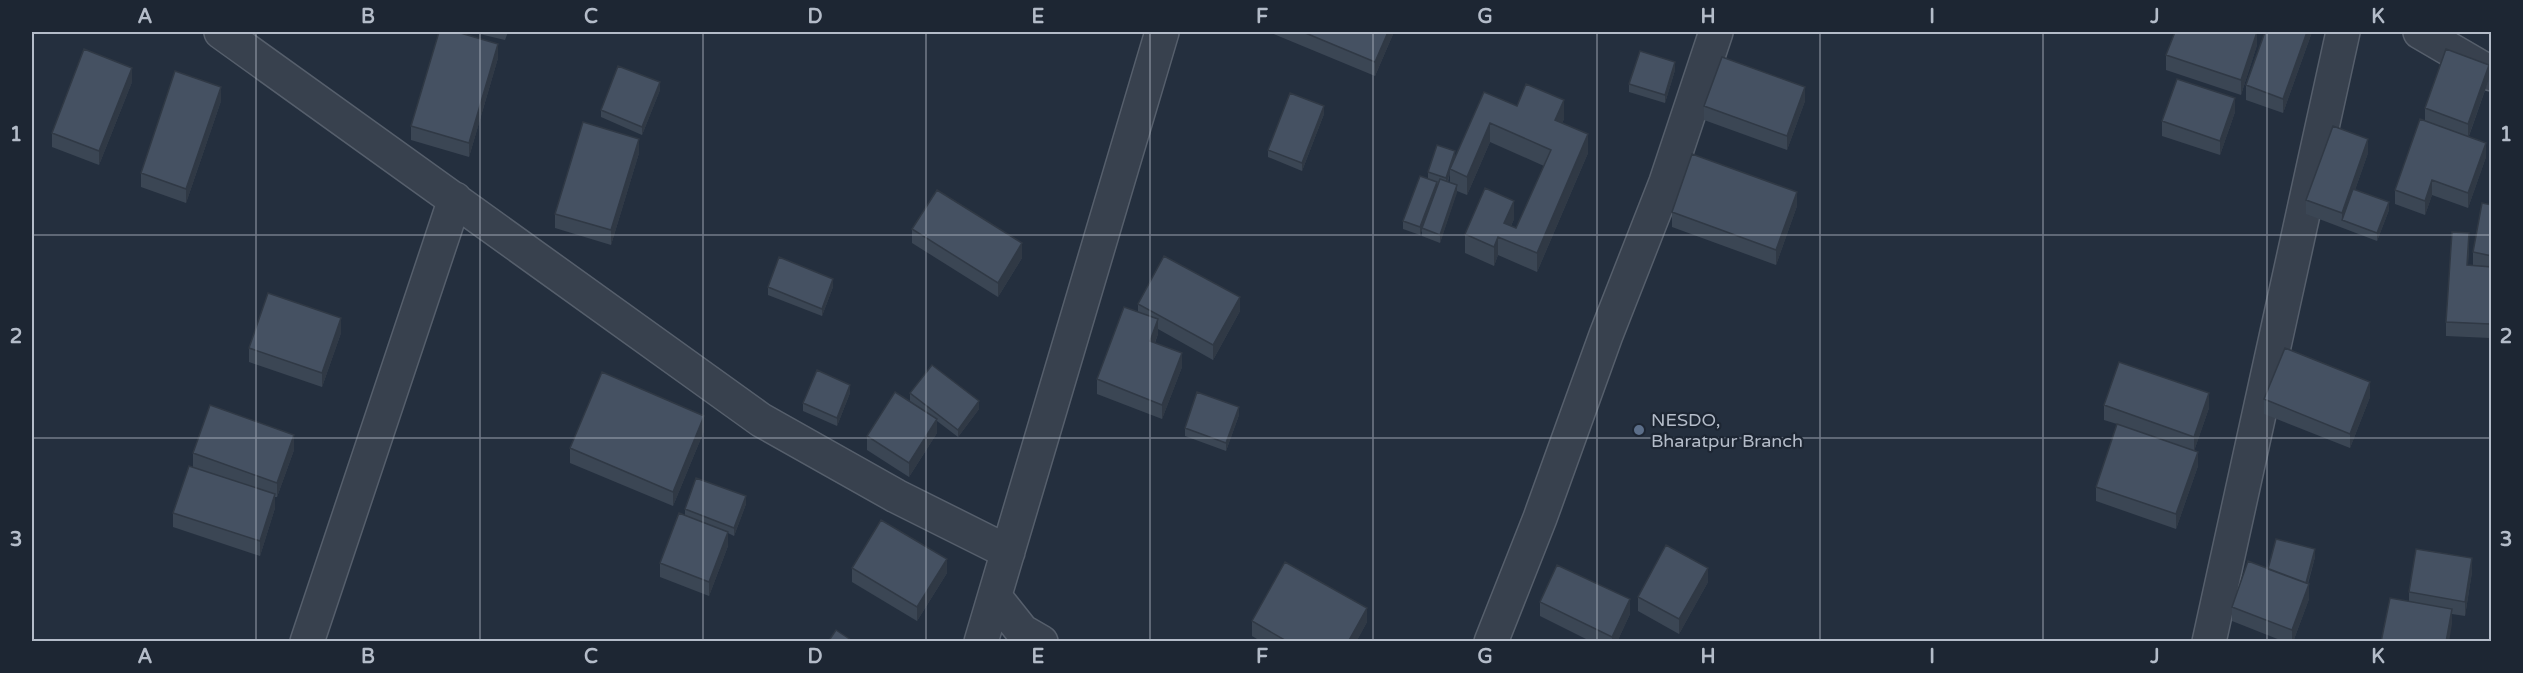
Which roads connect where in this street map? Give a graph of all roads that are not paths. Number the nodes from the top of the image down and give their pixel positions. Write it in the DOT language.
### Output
graph roads {
  1 [pos="221,32"];
  2 [pos="1162,32"];
  3 [pos="1716,32"];
  4 [pos="2343,32"];
  5 [pos="2420,32"];
  6 [pos="2492,74"];
  7 [pos="455,200"];
  8 [pos="1008,552"];
  9 [pos="995,597"];
  10 [pos="307,642"];
  11 [pos="981,642"];
  12 [pos="1041,642"];
  13 [pos="1491,642"];
  14 [pos="2209,642"];
  1 -- 7 [label="street"];
  2 -- 8 [label="street"];
  3 -- 13 [label="street"];
  4 -- 14 [label="street"];
  5 -- 6 [label="street"];
  7 -- 8 [label="street"];
  7 -- 10 [label="street"];
  8 -- 9 [label="street"];
  9 -- 11 [label="street"];
  9 -- 12 [label="street"];
}
